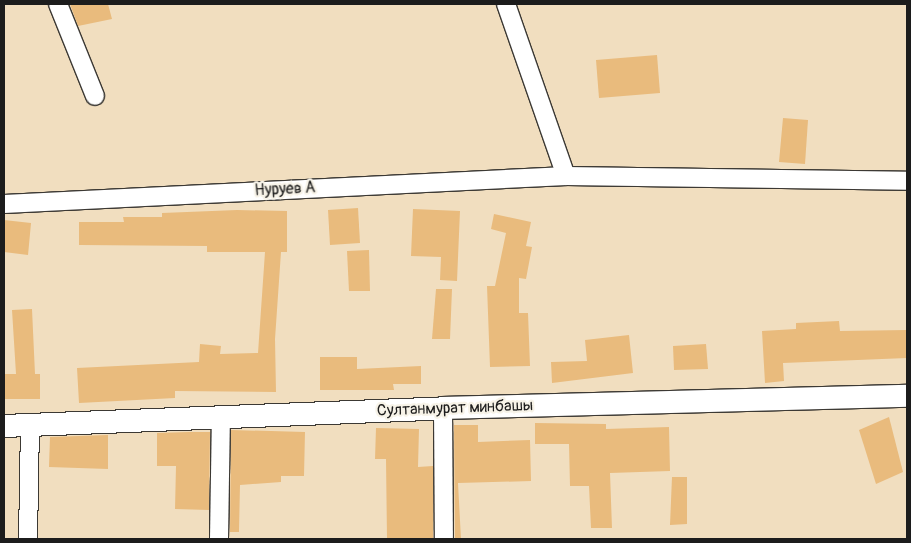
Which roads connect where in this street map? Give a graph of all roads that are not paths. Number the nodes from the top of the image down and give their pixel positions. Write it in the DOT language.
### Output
graph roads {
  1 [pos="58,4"];
  2 [pos="506,4"];
  3 [pos="95,96"];
  4 [pos="566,176"];
  5 [pos="907,181"];
  6 [pos="4,204"];
  7 [pos="907,396"];
  8 [pos="443,408"];
  9 [pos="221,417"];
  10 [pos="30,425"];
  11 [pos="4,426"];
  12 [pos="28,539"];
  13 [pos="219,539"];
  14 [pos="444,539"];
  1 -- 3 [label="street"];
  2 -- 4 [label="street"];
  4 -- 5 [label="street, Нуруев А"];
  4 -- 6 [label="street, Нуруев А"];
  7 -- 8 [label="street, Султанмурат минбашы"];
  8 -- 9 [label="street, Султанмурат минбашы"];
  8 -- 14 [label="street"];
  9 -- 10 [label="street, Султанмурат минбашы"];
  9 -- 13 [label="street"];
  10 -- 11 [label="street, Султанмурат минбашы"];
  10 -- 12 [label="street"];
}
